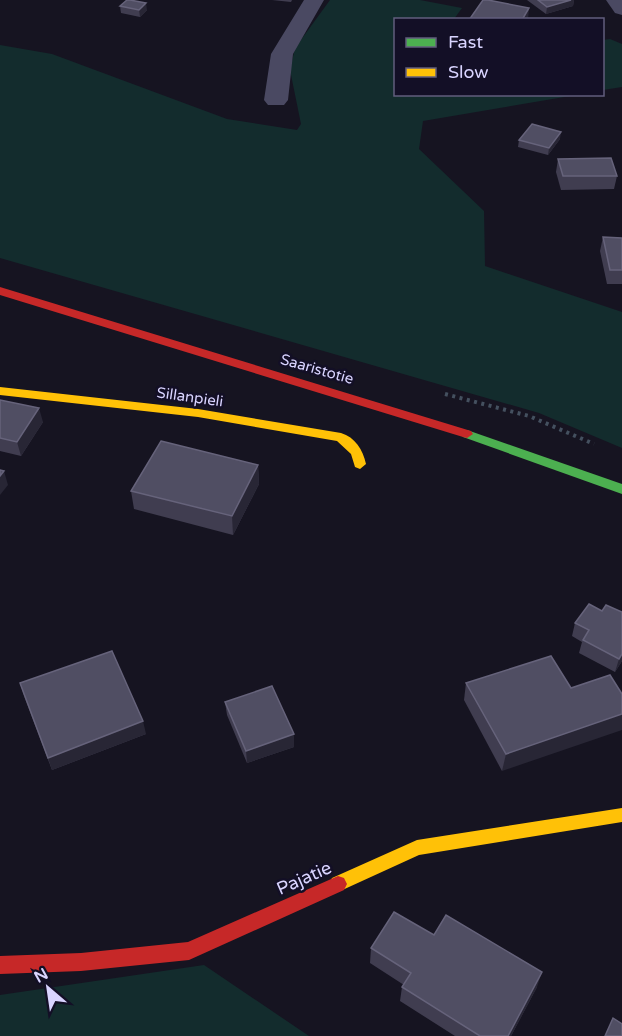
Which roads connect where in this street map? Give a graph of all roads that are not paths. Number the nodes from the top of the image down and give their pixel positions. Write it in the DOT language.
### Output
graph roads {
  1 [pos="314,0"];
  2 [pos="616,0"];
  3 [pos="622,9"];
  4 [pos="276,100"];
  5 [pos="0,291"];
  6 [pos="0,391"];
  7 [pos="360,464"];
  8 [pos="622,489"];
  9 [pos="622,814"];
  10 [pos="0,965"];
  1 -- 4 [label="street"];
  2 -- 3 [label="street"];
  5 -- 8 [label="street, Saaristotie"];
  6 -- 7 [label="street, Sillanpieli"];
  9 -- 10 [label="street, Pajatie"];
}
